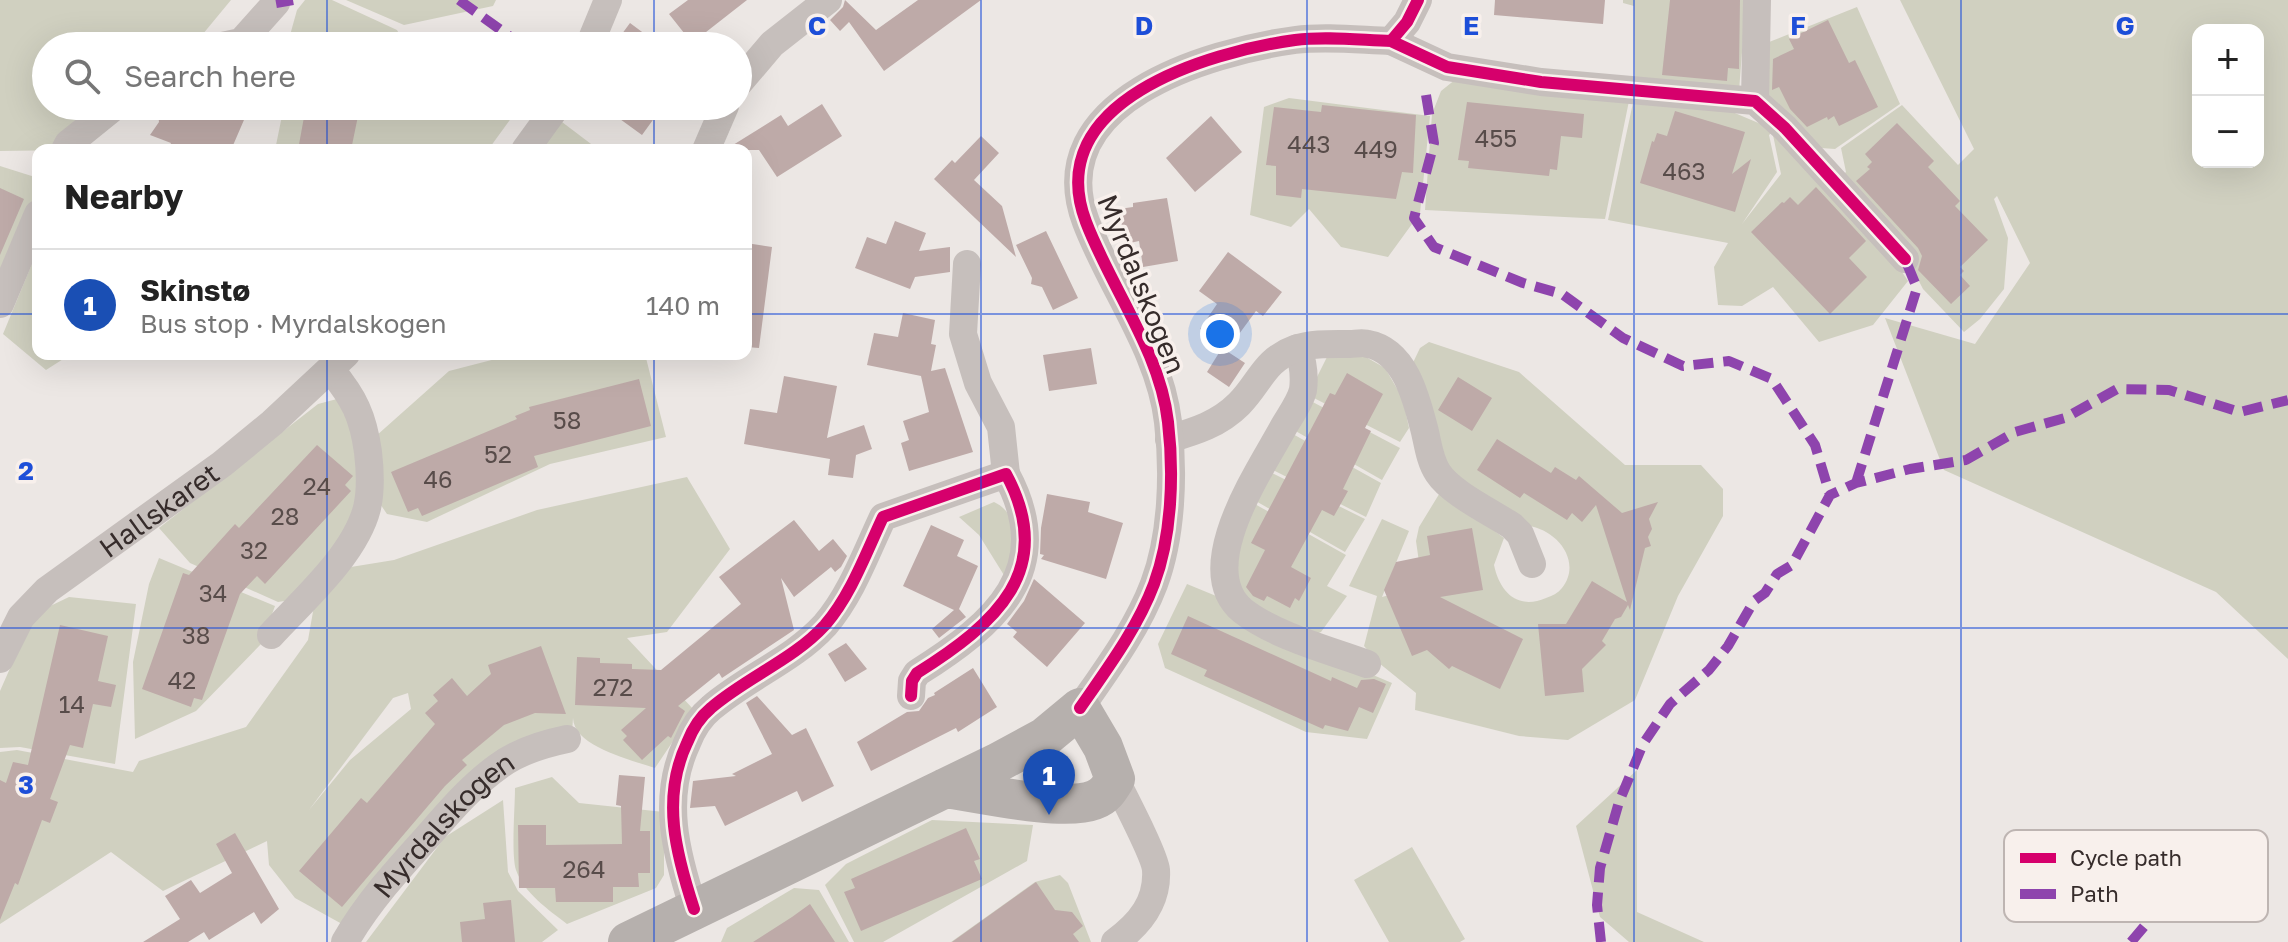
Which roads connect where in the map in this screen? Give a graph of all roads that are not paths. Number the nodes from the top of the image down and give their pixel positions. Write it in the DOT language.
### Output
graph roads {
  1 [pos="608,0"];
  2 [pos="828,0"];
  3 [pos="1418,0"];
  4 [pos="1757,0"];
  5 [pos="276,3"];
  6 [pos="250,32"];
  7 [pos="595,32"];
  8 [pos="1391,41"];
  9 [pos="752,65"];
  10 [pos="1755,101"];
  11 [pos="98,120"];
  12 [pos="547,120"];
  13 [pos="719,120"];
  14 [pos="71,144"];
  15 [pos="529,144"];
  16 [pos="709,144"];
  17 [pos="32,228"];
  18 [pos="1905,259"];
  19 [pos="967,264"];
  20 [pos="0,304"];
  21 [pos="1298,348"];
  22 [pos="338,362"];
  23 [pos="1169,439"];
  24 [pos="1006,474"];
  25 [pos="1532,564"];
  26 [pos="271,635"];
  27 [pos="0,659"];
  28 [pos="1367,664"];
  29 [pos="911,696"];
  30 [pos="1080,708"];
  31 [pos="567,739"];
  32 [pos="1115,779"];
  33 [pos="945,788"];
  34 [pos="694,909"];
  35 [pos="345,942"];
  36 [pos="628,942"];
  37 [pos="1115,942"];
  1 -- 7 [label="street"];
  2 -- 9 [label="street"];
  3 -- 8 [label="street"];
  4 -- 10 [label="street"];
  5 -- 6 [label="street"];
  8 -- 10 [label="street, Myrdalskogen"];
  8 -- 23 [label="street, Myrdalskogen"];
  10 -- 18 [label="street"];
  11 -- 14 [label="street"];
  12 -- 15 [label="street"];
  13 -- 16 [label="street"];
  17 -- 20 [label="street"];
  19 -- 24 [label="street"];
  21 -- 23 [label="street"];
  21 -- 25 [label="street"];
  21 -- 28 [label="street"];
  22 -- 26 [label="street, Hallskaret"];
  22 -- 27 [label="street, Hallskaret"];
  23 -- 30 [label="street, Myrdalskogen"];
  24 -- 29 [label="street"];
  24 -- 34 [label="street"];
  30 -- 32 [label="main road"];
  30 -- 33 [label="main road, Myrdalskogen"];
  31 -- 35 [label="street, Myrdalskogen"];
  32 -- 33 [label="main road"];
  32 -- 37 [label="street"];
  33 -- 34 [label="main road, Myrdalskogen"];
  34 -- 36 [label="main road, Myrdalskogen"];
}
